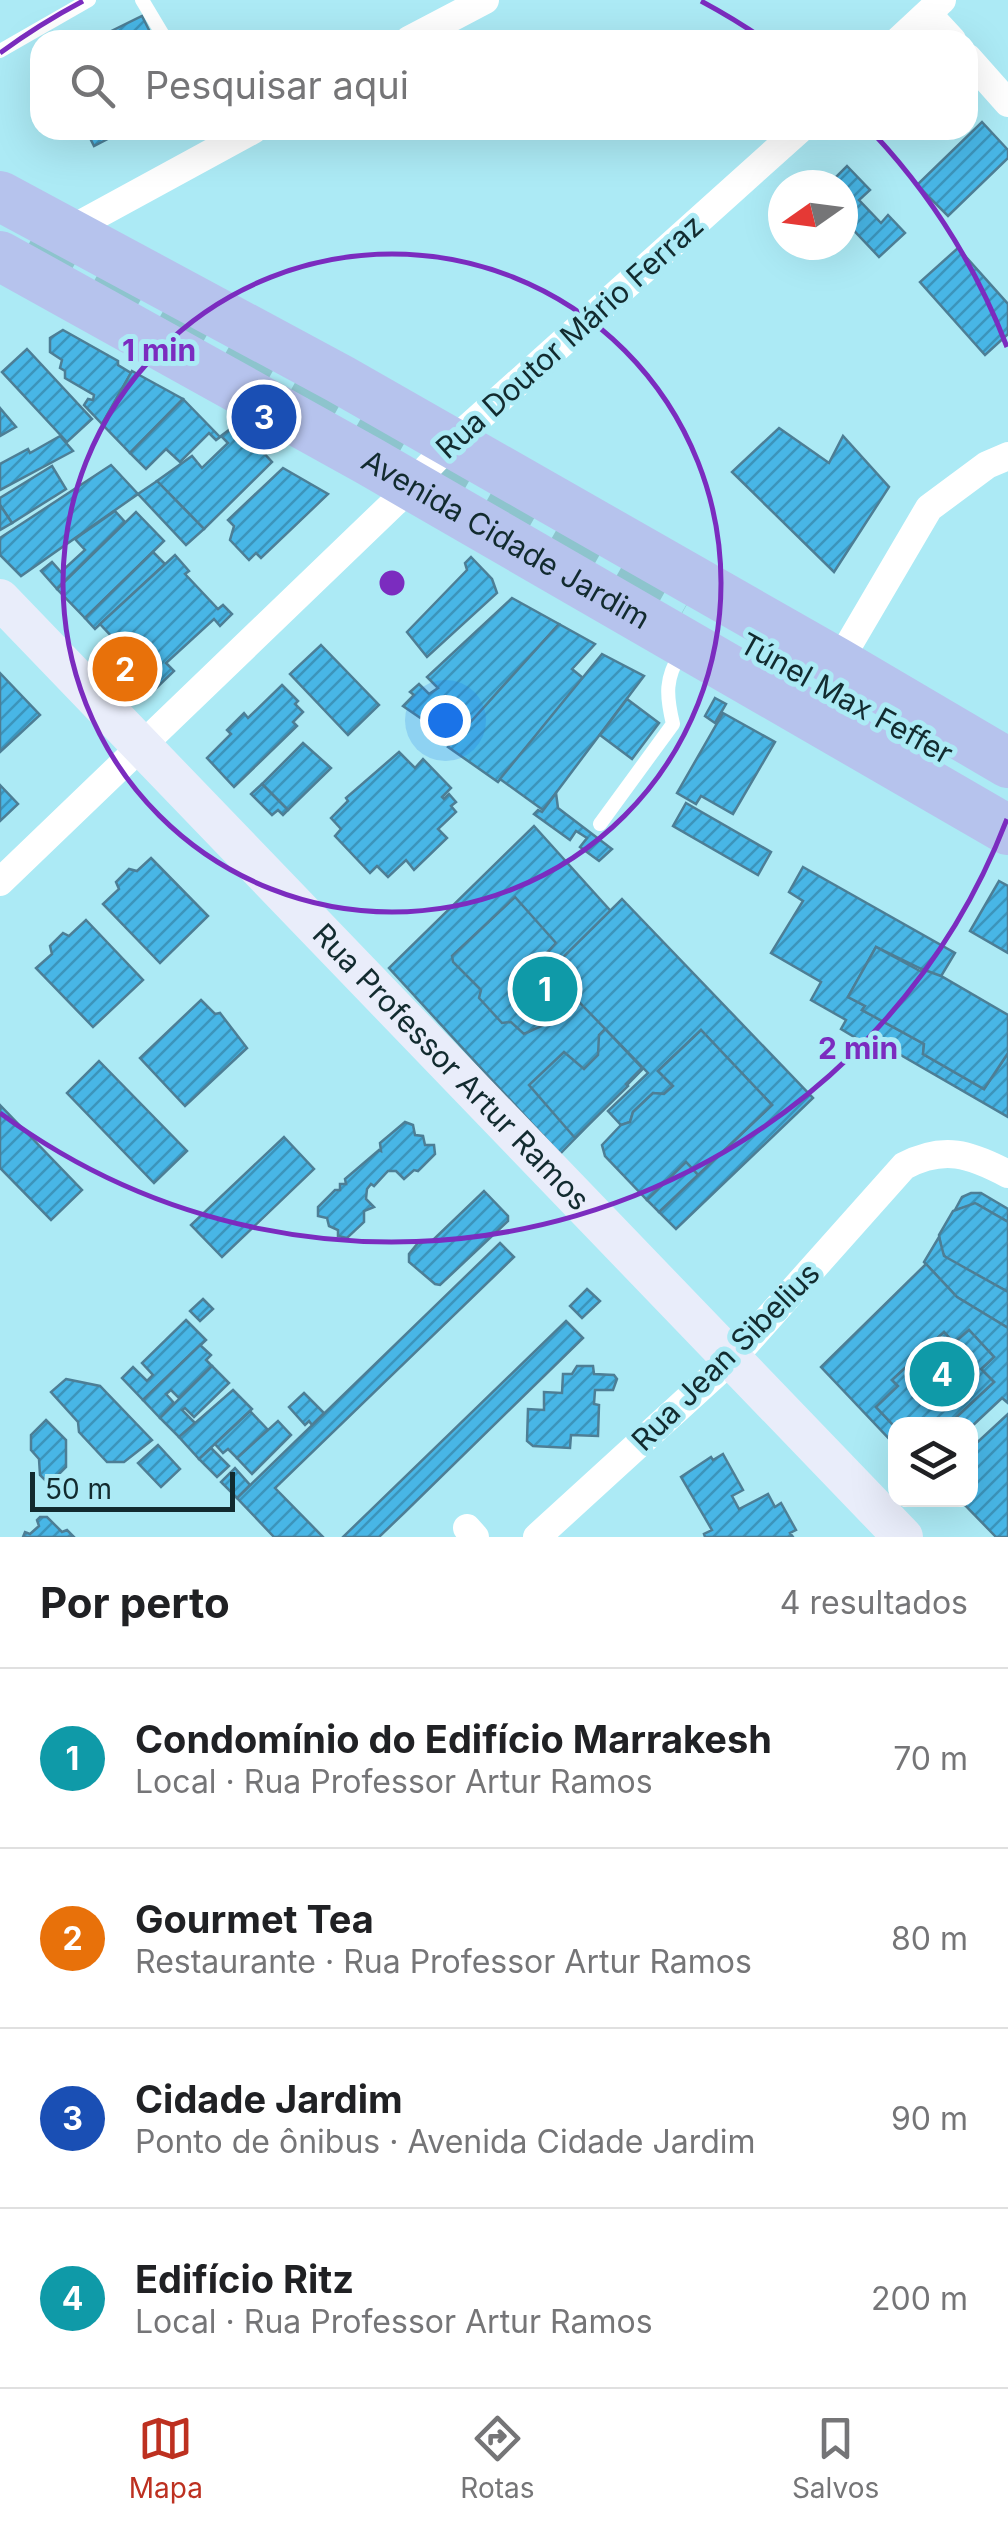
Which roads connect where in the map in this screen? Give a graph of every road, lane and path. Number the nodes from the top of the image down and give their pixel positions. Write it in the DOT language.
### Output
graph roads {
  1 [pos="89,0"];
  2 [pos="142,0"];
  3 [pos="485,0"];
  4 [pos="935,7"];
  5 [pos="37,30"];
  6 [pos="160,30"];
  7 [pos="428,30"];
  8 [pos="910,30"];
  9 [pos="947,30"];
  10 [pos="30,34"];
  11 [pos="0,51"];
  12 [pos="978,69"];
  13 [pos="1008,103"];
  14 [pos="225,140"];
  15 [pos="788,140"];
  16 [pos="0,196"];
  17 [pos="64,233"];
  18 [pos="4,263"];
  19 [pos="450,443"];
  20 [pos="1008,456"];
  21 [pos="412,486"];
  22 [pos="0,599"];
  23 [pos="686,626"];
  24 [pos="838,663"];
  25 [pos="140,748"];
  26 [pos="1008,763"];
  27 [pos="1008,790"];
  28 [pos="600,824"];
  29 [pos="1008,830"];
  30 [pos="0,882"];
  31 [pos="1008,1174"];
  32 [pos="732,1359"];
  33 [pos="537,1537"];
  34 [pos="902,1537"];
  1 -- 5 [label="lane"];
  2 -- 6 [label="lane"];
  3 -- 7 [label="street"];
  4 -- 8 [label="street"];
  4 -- 9 [label="street"];
  10 -- 11 [label="lane"];
  12 -- 13 [label="street"];
  14 -- 17 [label="street"];
  15 -- 19 [label="street, Rua Doutor Mário Ferraz"];
  16 -- 17 [label="highway, Avenida Cidade Jardim"];
  17 -- 19 [label="highway, Avenida Cidade Jardim"];
  18 -- 21 [label="highway, Avenida Cidade Jardim"];
  19 -- 21 [label="street, Rua Doutor Mário Ferraz"];
  19 -- 24 [label="highway, Avenida Cidade Jardim"];
  20 -- 24 [label="street"];
  21 -- 23 [label="highway, Avenida Cidade Jardim"];
  21 -- 25 [label="street, Rua Doutor Mário Ferraz"];
  22 -- 25 [label="street, Rua Professor Artur Ramos"];
  23 -- 27 [label="highway, Túnel Max Feffer"];
  23 -- 28 [label="lane"];
  23 -- 29 [label="highway, Avenida Cidade Jardim"];
  24 -- 26 [label="highway, Avenida Cidade Jardim"];
  25 -- 30 [label="street, Rua Doutor Mário Ferraz"];
  25 -- 32 [label="street, Rua Professor Artur Ramos"];
  31 -- 32 [label="street, Rua Jean Sibelius"];
  32 -- 33 [label="street, Rua Jean Sibelius"];
  32 -- 34 [label="street, Rua Professor Artur Ramos"];
}
